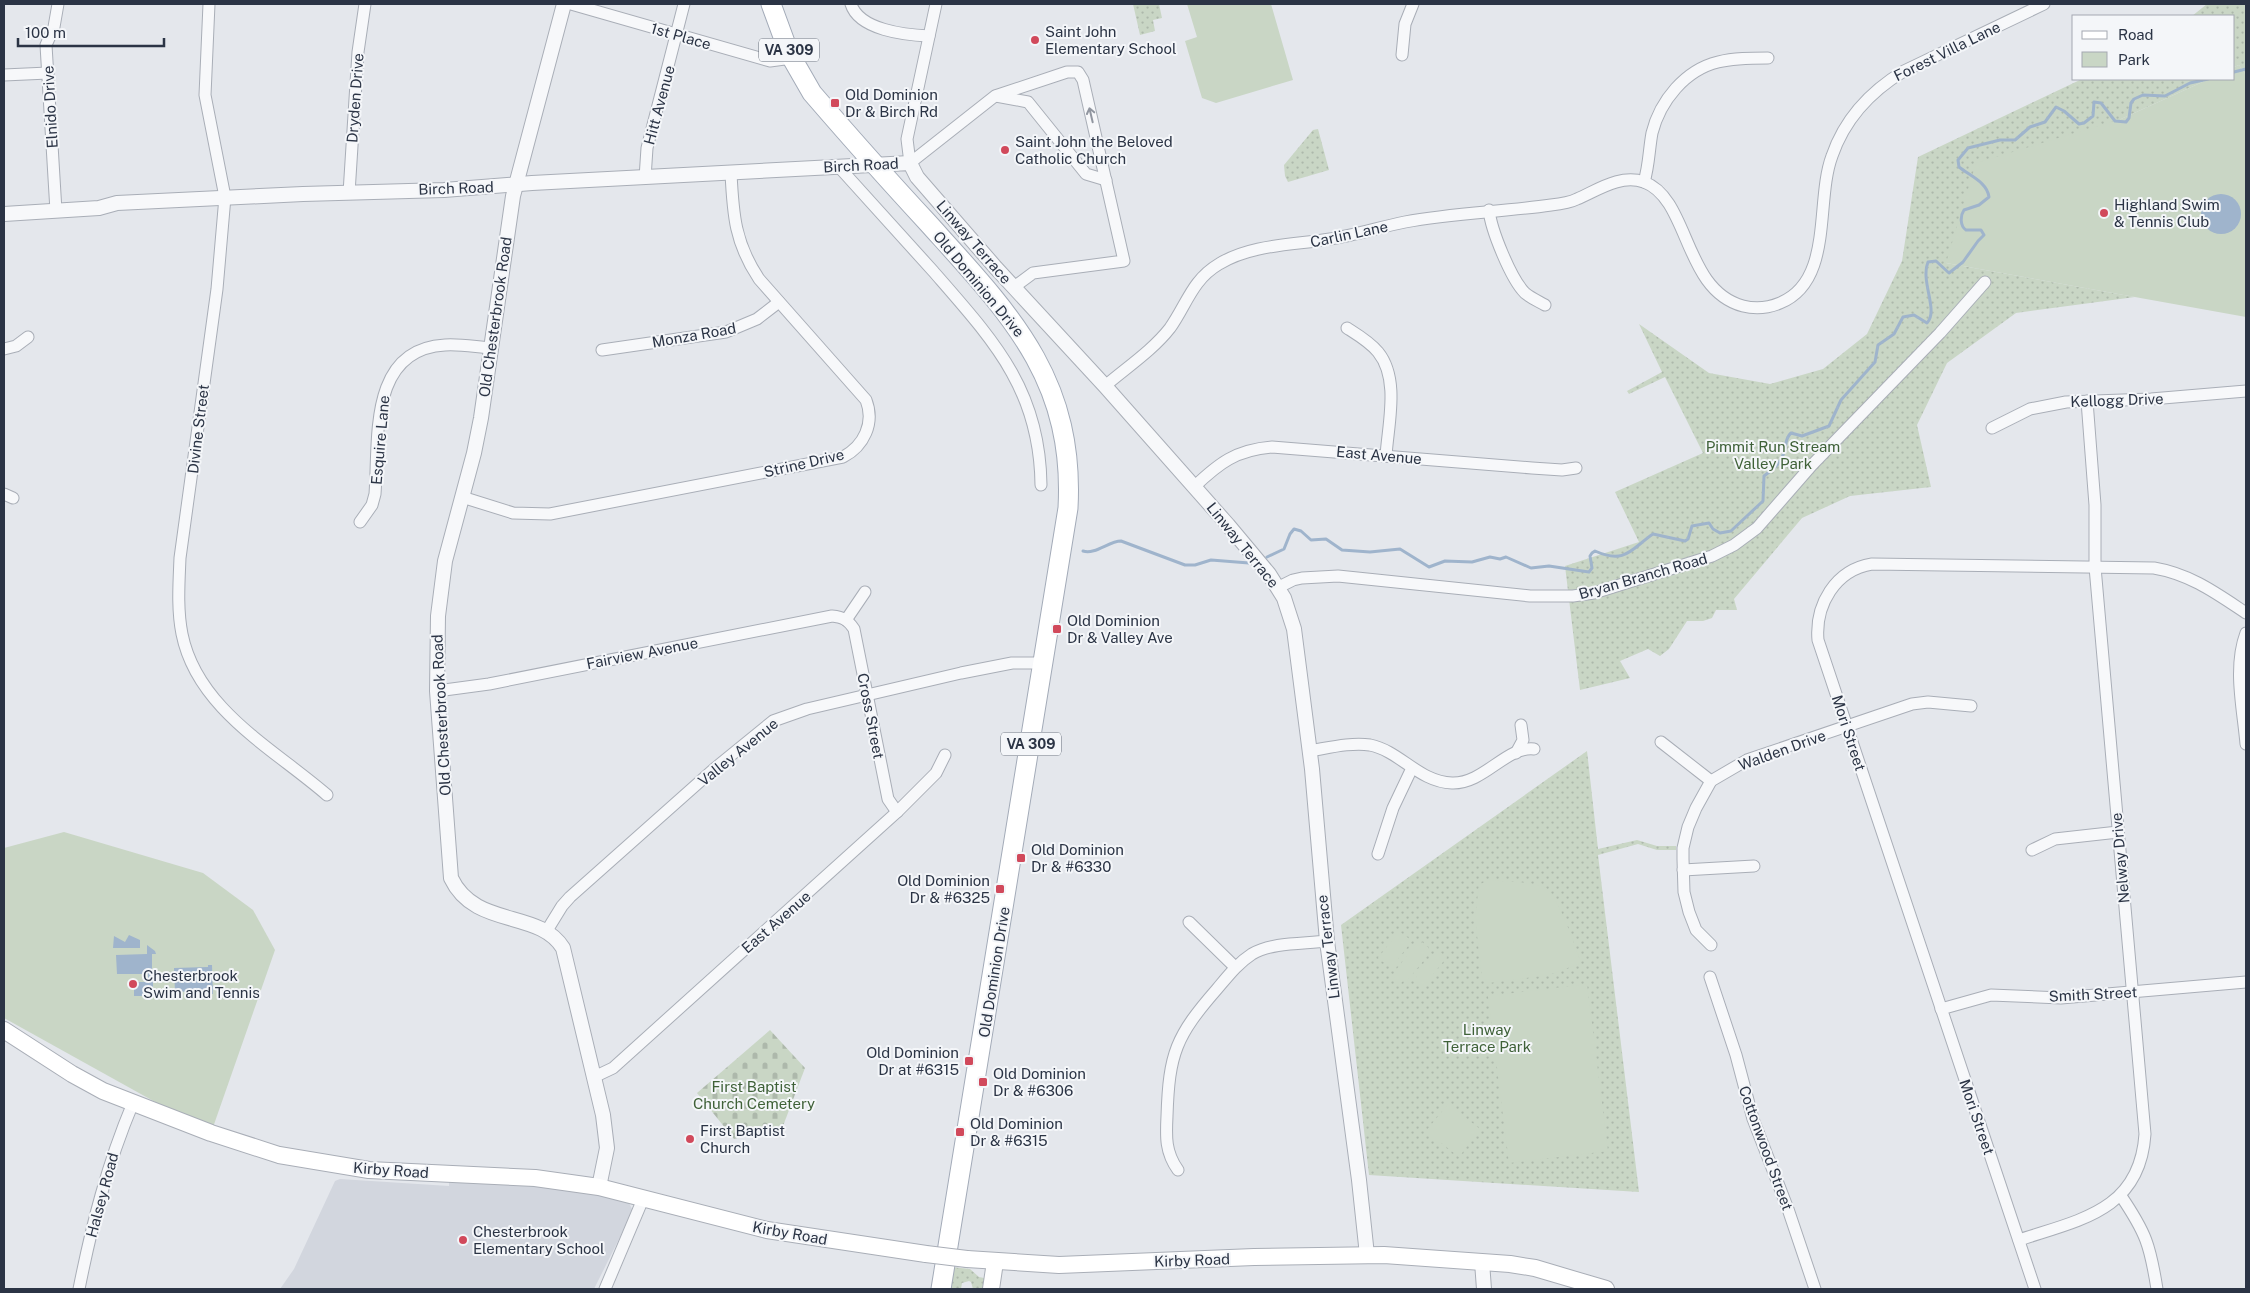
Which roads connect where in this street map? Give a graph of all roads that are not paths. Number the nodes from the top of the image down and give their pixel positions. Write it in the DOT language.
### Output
graph roads {
  1 [pos="58,4"];
  2 [pos="209,4"];
  3 [pos="365,4"];
  4 [pos="564,4"];
  5 [pos="571,4"];
  6 [pos="684,4"];
  7 [pos="771,4"];
  8 [pos="851,4"];
  9 [pos="936,4"];
  10 [pos="1413,4"];
  11 [pos="2044,4"];
  12 [pos="676,35"];
  13 [pos="929,36"];
  14 [pos="1402,56"];
  15 [pos="792,58"];
  16 [pos="1768,58"];
  17 [pos="48,72"];
  18 [pos="4,75"];
  19 [pos="995,96"];
  20 [pos="910,162"];
  21 [pos="874,164"];
  22 [pos="839,166"];
  23 [pos="731,173"];
  24 [pos="645,178"];
  25 [pos="1106,180"];
  26 [pos="1644,182"];
  27 [pos="516,184"];
  28 [pos="349,193"];
  29 [pos="225,198"];
  30 [pos="1488,210"];
  31 [pos="56,211"];
  32 [pos="4,214"];
  33 [pos="1985,282"];
  34 [pos="1014,288"];
  35 [pos="779,302"];
  36 [pos="1545,305"];
  37 [pos="1347,328"];
  38 [pos="28,337"];
  39 [pos="492,348"];
  40 [pos="4,349"];
  41 [pos="602,350"];
  42 [pos="1105,386"];
  43 [pos="2246,391"];
  44 [pos="2087,401"];
  45 [pos="1992,428"];
  46 [pos="1386,456"];
  47 [pos="1576,468"];
  48 [pos="1041,485"];
  49 [pos="1194,487"];
  50 [pos="462,498"];
  51 [pos="360,522"];
  52 [pos="2095,567"];
  53 [pos="1279,588"];
  54 [pos="865,592"];
  55 [pos="2246,613"];
  56 [pos="846,620"];
  57 [pos="2246,634"];
  58 [pos="1044,663"];
  59 [pos="437,690"];
  60 [pos="867,694"];
  61 [pos="1971,706"];
  62 [pos="1521,725"];
  63 [pos="1846,726"];
  64 [pos="1661,742"];
  65 [pos="2246,744"];
  66 [pos="1534,749"];
  67 [pos="1309,751"];
  68 [pos="1516,753"];
  69 [pos="945,755"];
  70 [pos="1412,768"];
  71 [pos="1711,782"];
  72 [pos="327,795"];
  73 [pos="898,812"];
  74 [pos="2118,832"];
  75 [pos="2032,850"];
  76 [pos="1378,854"];
  77 [pos="1754,866"];
  78 [pos="1683,870"];
  79 [pos="1189,922"];
  80 [pos="546,932"];
  81 [pos="1327,941"];
  82 [pos="1711,945"];
  83 [pos="1235,967"];
  84 [pos="1710,977"];
  85 [pos="2246,982"];
  86 [pos="2133,992"];
  87 [pos="1941,1009"];
  88 [pos="4,1030"];
  89 [pos="594,1076"];
  90 [pos="133,1103"];
  91 [pos="1178,1170"];
  92 [pos="599,1187"];
  93 [pos="2121,1196"];
  94 [pos="643,1200"];
  95 [pos="2019,1240"];
  96 [pos="1367,1255"];
  97 [pos="995,1262"];
  98 [pos="1482,1262"];
  99 [pos="79,1289"];
  100 [pos="605,1289"];
  101 [pos="941,1289"];
  102 [pos="991,1289"];
  103 [pos="1484,1289"];
  104 [pos="1606,1289"];
  105 [pos="1815,1289"];
  106 [pos="2035,1289"];
  107 [pos="2157,1289"];
  1 -- 17 [label="street, Elnido Drive"];
  2 -- 29 [label="street, Divine Street"];
  3 -- 28 [label="street, Dryden Drive"];
  4 -- 27 [label="street, Old Chesterbrook Road"];
  5 -- 12 [label="street, 1st Place"];
  6 -- 12 [label="street, Hitt Avenue"];
  7 -- 15 [label="main road, Old Dominion Drive / VA 309"];
  8 -- 13 [label="street"];
  9 -- 13 [label="street, Linway Terrace"];
  10 -- 14 [label="street"];
  11 -- 26 [label="street, Forest Villa Lane"];
  12 -- 15 [label="street, 1st Place"];
  12 -- 24 [label="street, Hitt Avenue"];
  13 -- 20 [label="street, Linway Terrace"];
  15 -- 21 [label="main road, Old Dominion Drive / VA 309"];
  16 -- 26 [label="street"];
  17 -- 18 [label="street"];
  17 -- 31 [label="street, Elnido Drive"];
  19 -- 20 [label="street"];
  19 -- 25 [label="street"];
  25 -- 19 [label="street, one-way"];
  20 -- 21 [label="street, Birch Road"];
  20 -- 34 [label="street, Linway Terrace"];
  21 -- 22 [label="street, Birch Road"];
  21 -- 58 [label="main road, Old Dominion Drive / VA 309"];
  22 -- 23 [label="street, Birch Road"];
  22 -- 48 [label="street"];
  23 -- 24 [label="street, Birch Road"];
  23 -- 35 [label="street, Strine Drive"];
  24 -- 27 [label="street, Birch Road"];
  25 -- 34 [label="street"];
  26 -- 30 [label="street, Carlin Lane"];
  27 -- 28 [label="street, Birch Road"];
  27 -- 39 [label="street, Old Chesterbrook Road"];
  28 -- 29 [label="street, Birch Road"];
  29 -- 31 [label="street, Birch Road"];
  29 -- 72 [label="street, Divine Street"];
  30 -- 36 [label="street"];
  30 -- 42 [label="street, Carlin Lane"];
  31 -- 32 [label="street, Birch Road"];
  33 -- 53 [label="street, Bryan Branch Road"];
  34 -- 42 [label="street, Linway Terrace"];
  35 -- 41 [label="street, Monza Road"];
  35 -- 50 [label="street, Strine Drive"];
  37 -- 46 [label="street"];
  38 -- 40 [label="street"];
  39 -- 50 [label="street, Old Chesterbrook Road"];
  39 -- 51 [label="street, Esquire Lane"];
  42 -- 49 [label="street, Linway Terrace"];
  43 -- 44 [label="street, Kellogg Drive"];
  44 -- 45 [label="street, Kellogg Drive"];
  44 -- 52 [label="street, Nelway Drive"];
  46 -- 47 [label="street, East Avenue"];
  46 -- 49 [label="street, East Avenue"];
  49 -- 53 [label="street, Linway Terrace"];
  50 -- 59 [label="street, Old Chesterbrook Road"];
  52 -- 55 [label="street, Mori Street"];
  52 -- 63 [label="street, Mori Street"];
  52 -- 74 [label="street, Nelway Drive"];
  53 -- 67 [label="street, Linway Terrace"];
  54 -- 56 [label="street"];
  56 -- 59 [label="street, Fairview Avenue"];
  56 -- 60 [label="street, Cross Street"];
  57 -- 65 [label="street"];
  58 -- 60 [label="street, Valley Avenue"];
  58 -- 101 [label="main road, Old Dominion Drive / VA 309"];
  59 -- 80 [label="street, Old Chesterbrook Road"];
  60 -- 73 [label="street, Cross Street"];
  60 -- 80 [label="street, Valley Avenue"];
  61 -- 63 [label="street, Walden Drive"];
  62 -- 68 [label="street"];
  63 -- 71 [label="street, Walden Drive"];
  63 -- 87 [label="street, Mori Street"];
  64 -- 71 [label="street"];
  66 -- 68 [label="street"];
  67 -- 70 [label="street"];
  67 -- 81 [label="street, Linway Terrace"];
  68 -- 70 [label="street"];
  69 -- 73 [label="street, East Avenue"];
  70 -- 76 [label="street"];
  71 -- 78 [label="street, Walden Drive"];
  73 -- 89 [label="street, East Avenue"];
  74 -- 75 [label="street"];
  74 -- 86 [label="street, Nelway Drive"];
  77 -- 78 [label="street"];
  78 -- 82 [label="street, Walden Drive"];
  79 -- 83 [label="street"];
  80 -- 89 [label="street, Old Chesterbrook Road"];
  81 -- 83 [label="street"];
  81 -- 96 [label="street, Linway Terrace"];
  83 -- 91 [label="street"];
  84 -- 105 [label="street, Cottonwood Street"];
  85 -- 86 [label="street, Smith Street"];
  86 -- 87 [label="street, Smith Street"];
  86 -- 93 [label="street, Nelway Drive"];
  87 -- 95 [label="street, Mori Street"];
  88 -- 90 [label="main road, Kirby Road"];
  89 -- 92 [label="street, Old Chesterbrook Road"];
  90 -- 92 [label="main road, Kirby Road"];
  90 -- 99 [label="street, Halsey Road"];
  92 -- 94 [label="main road, Kirby Road"];
  93 -- 95 [label="street, Nelway Drive"];
  93 -- 107 [label="street"];
  94 -- 97 [label="main road, Kirby Road, bridge"];
  94 -- 100 [label="street"];
  95 -- 106 [label="street, Mori Street"];
  96 -- 97 [label="main road, Kirby Road"];
  96 -- 98 [label="main road, Kirby Road"];
  97 -- 102 [label="main road"];
  98 -- 103 [label="street"];
  98 -- 104 [label="main road, Kirby Road"];
}
